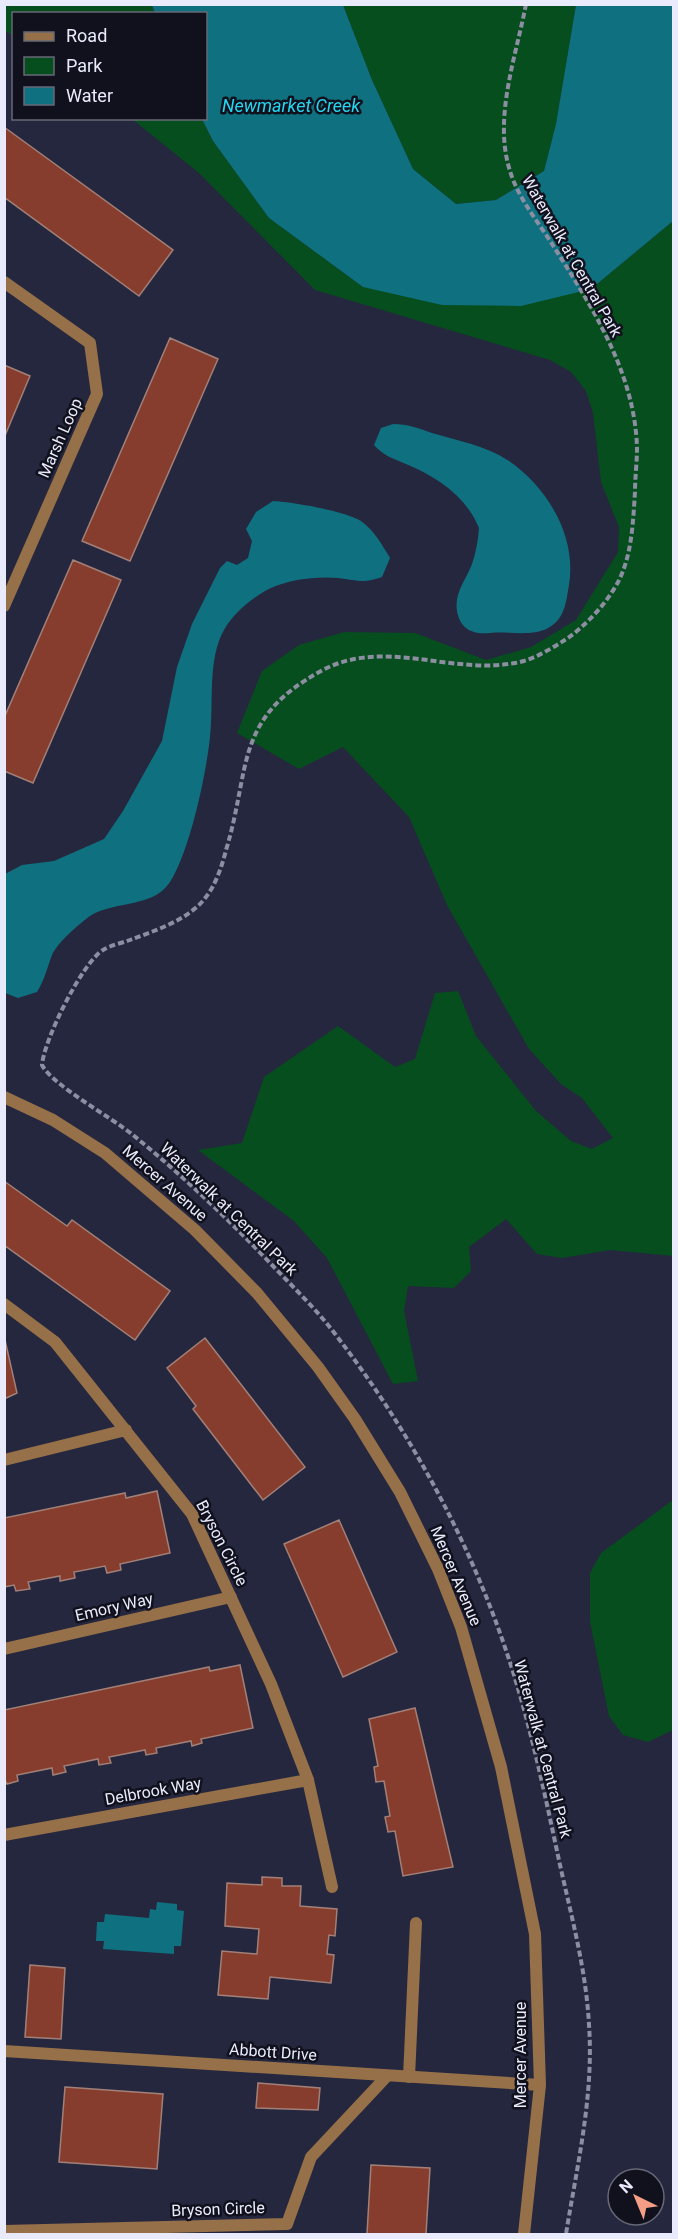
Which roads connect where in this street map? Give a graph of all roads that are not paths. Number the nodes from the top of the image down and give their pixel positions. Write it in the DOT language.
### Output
graph roads {
  1 [pos="4,282"];
  2 [pos="4,606"];
  3 [pos="4,1097"];
  4 [pos="4,1304"];
  5 [pos="126,1430"];
  6 [pos="4,1460"];
  7 [pos="231,1597"];
  8 [pos="4,1649"];
  9 [pos="308,1780"];
  10 [pos="4,1835"];
  11 [pos="332,1887"];
  12 [pos="416,1923"];
  13 [pos="4,2051"];
  14 [pos="387,2076"];
  15 [pos="409,2077"];
  16 [pos="540,2085"];
  17 [pos="4,2231"];
  18 [pos="524,2235"];
  1 -- 2 [label="street, Marsh Loop"];
  3 -- 16 [label="street, Mercer Avenue"];
  4 -- 5 [label="street, Bryson Circle"];
  5 -- 6 [label="street"];
  5 -- 7 [label="street, Bryson Circle"];
  7 -- 8 [label="street, Emory Way"];
  7 -- 9 [label="street, Bryson Circle"];
  9 -- 10 [label="street, Delbrook Way"];
  9 -- 11 [label="street, Bryson Circle"];
  12 -- 15 [label="street"];
  13 -- 14 [label="street, Abbott Drive"];
  14 -- 15 [label="street, Abbott Drive"];
  14 -- 17 [label="street, Bryson Circle"];
  15 -- 16 [label="street, Abbott Drive"];
  16 -- 18 [label="street, Mercer Avenue"];
}
